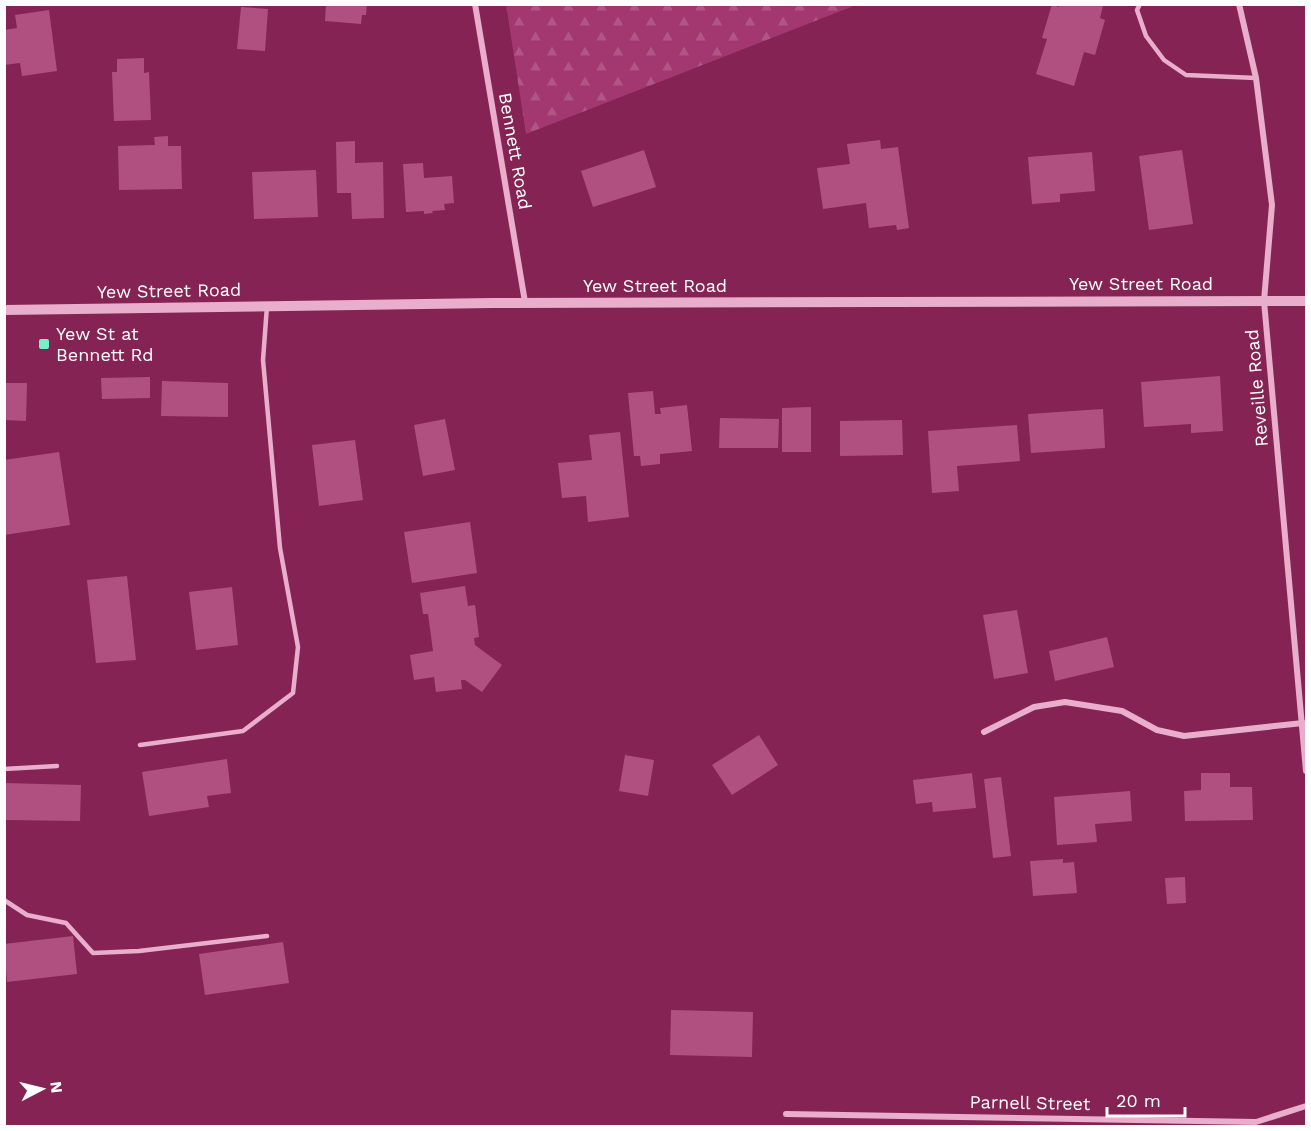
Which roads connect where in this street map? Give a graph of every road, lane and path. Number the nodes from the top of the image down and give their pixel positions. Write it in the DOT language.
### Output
graph roads {
  1 [pos="475,4"];
  2 [pos="1140,4"];
  3 [pos="1239,4"];
  4 [pos="1256,78"];
  5 [pos="1264,301"];
  6 [pos="1306,301"];
  7 [pos="525,302"];
  8 [pos="267,306"];
  9 [pos="4,310"];
  10 [pos="1303,723"];
  11 [pos="984,732"];
  12 [pos="140,745"];
  13 [pos="57,766"];
  14 [pos="4,769"];
  15 [pos="1306,771"];
  16 [pos="4,900"];
  17 [pos="267,936"];
  18 [pos="1306,1106"];
  19 [pos="786,1114"];
  1 -- 7 [label="street, Bennett Road"];
  2 -- 4 [label="lane"];
  3 -- 4 [label="street, Reveille Road"];
  4 -- 5 [label="street, Reveille Road"];
  5 -- 6 [label="street, Yew Street Road"];
  5 -- 7 [label="street, Yew Street Road"];
  5 -- 10 [label="street, Reveille Road"];
  7 -- 8 [label="street, Yew Street Road"];
  8 -- 9 [label="street, Yew Street Road"];
  8 -- 12 [label="lane"];
  10 -- 11 [label="street"];
  10 -- 15 [label="street, Reveille Road"];
  13 -- 14 [label="lane"];
  16 -- 17 [label="lane"];
  18 -- 19 [label="street, Parnell Street"];
}
